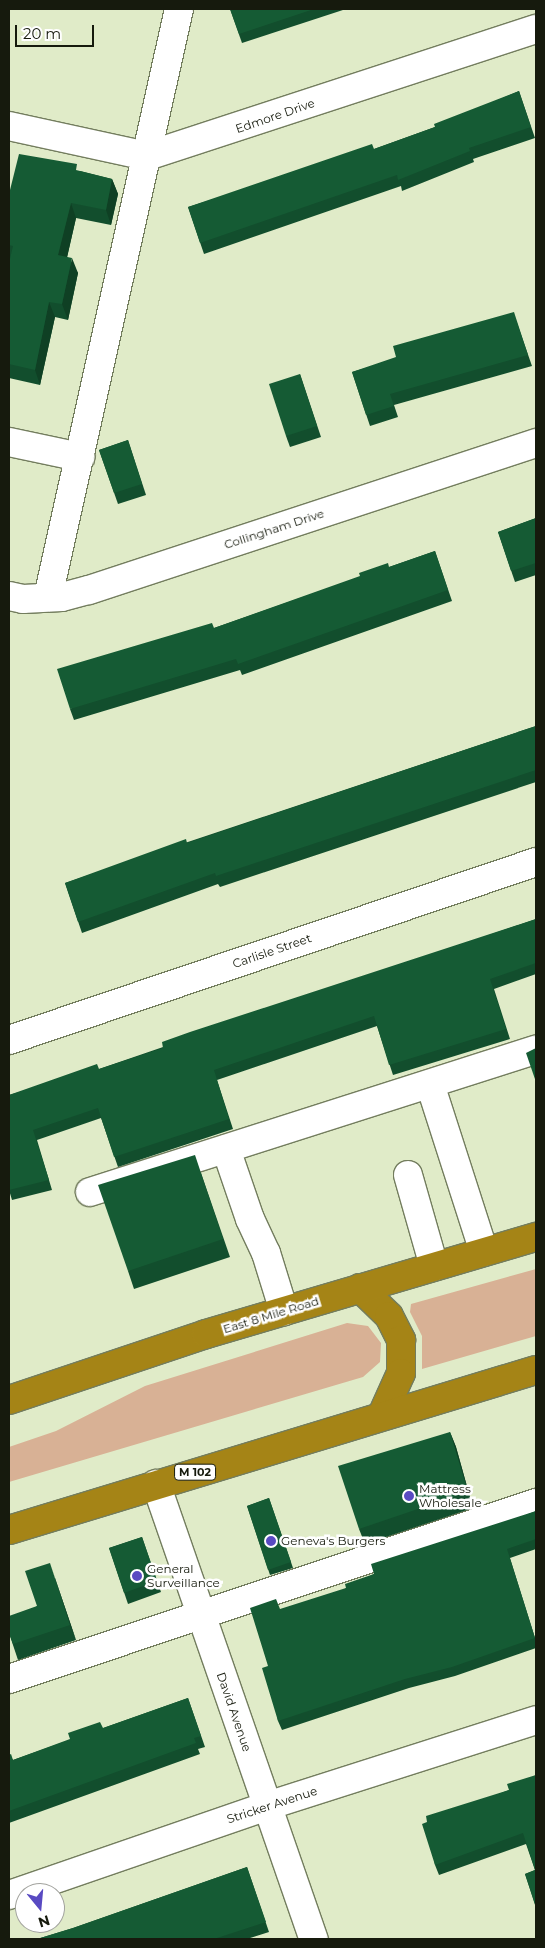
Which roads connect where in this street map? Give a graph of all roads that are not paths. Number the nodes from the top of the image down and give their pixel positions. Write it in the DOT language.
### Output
graph roads {
  1 [pos="179,9"];
  2 [pos="536,28"];
  3 [pos="9,126"];
  4 [pos="147,156"];
  5 [pos="9,442"];
  6 [pos="536,443"];
  7 [pos="80,457"];
  8 [pos="9,596"];
  9 [pos="48,597"];
  10 [pos="536,862"];
  11 [pos="9,1040"];
  12 [pos="536,1050"];
  13 [pos="430,1084"];
  14 [pos="226,1149"];
  15 [pos="408,1175"];
  16 [pos="90,1192"];
  17 [pos="536,1237"];
  18 [pos="484,1252"];
  19 [pos="434,1266"];
  20 [pos="360,1288"];
  21 [pos="284,1311"];
  22 [pos="536,1370"];
  23 [pos="9,1400"];
  24 [pos="382,1415"];
  25 [pos="156,1484"];
  26 [pos="536,1503"];
  27 [pos="9,1530"];
  28 [pos="200,1614"];
  29 [pos="9,1679"];
  30 [pos="536,1720"];
  31 [pos="267,1806"];
  32 [pos="9,1895"];
  33 [pos="314,1939"];
  1 -- 4 [label="street"];
  2 -- 4 [label="street, Edmore Drive"];
  3 -- 4 [label="street"];
  4 -- 7 [label="street"];
  5 -- 7 [label="street"];
  6 -- 9 [label="street, Collingham Drive"];
  7 -- 9 [label="street"];
  8 -- 9 [label="street, Collingham Drive"];
  10 -- 11 [label="street, Carlisle Street"];
  12 -- 13 [label="street"];
  13 -- 14 [label="street"];
  13 -- 18 [label="street"];
  14 -- 16 [label="street"];
  14 -- 21 [label="street"];
  15 -- 19 [label="street"];
  17 -- 18 [label="highway, East 8 Mile Road"];
  18 -- 19 [label="highway, East 8 Mile Road"];
  19 -- 20 [label="highway, East 8 Mile Road"];
  20 -- 21 [label="highway, East 8 Mile Road"];
  20 -- 24 [label="highway"];
  21 -- 23 [label="highway, East 8 Mile Road"];
  22 -- 24 [label="highway, M 102"];
  24 -- 25 [label="highway, M 102"];
  25 -- 27 [label="highway, M 102"];
  25 -- 28 [label="street, David Avenue"];
  26 -- 28 [label="street"];
  28 -- 29 [label="street"];
  28 -- 31 [label="street, David Avenue"];
  30 -- 31 [label="street, Stricker Avenue"];
  31 -- 32 [label="street, Stricker Avenue"];
  31 -- 33 [label="street, David Avenue"];
}
